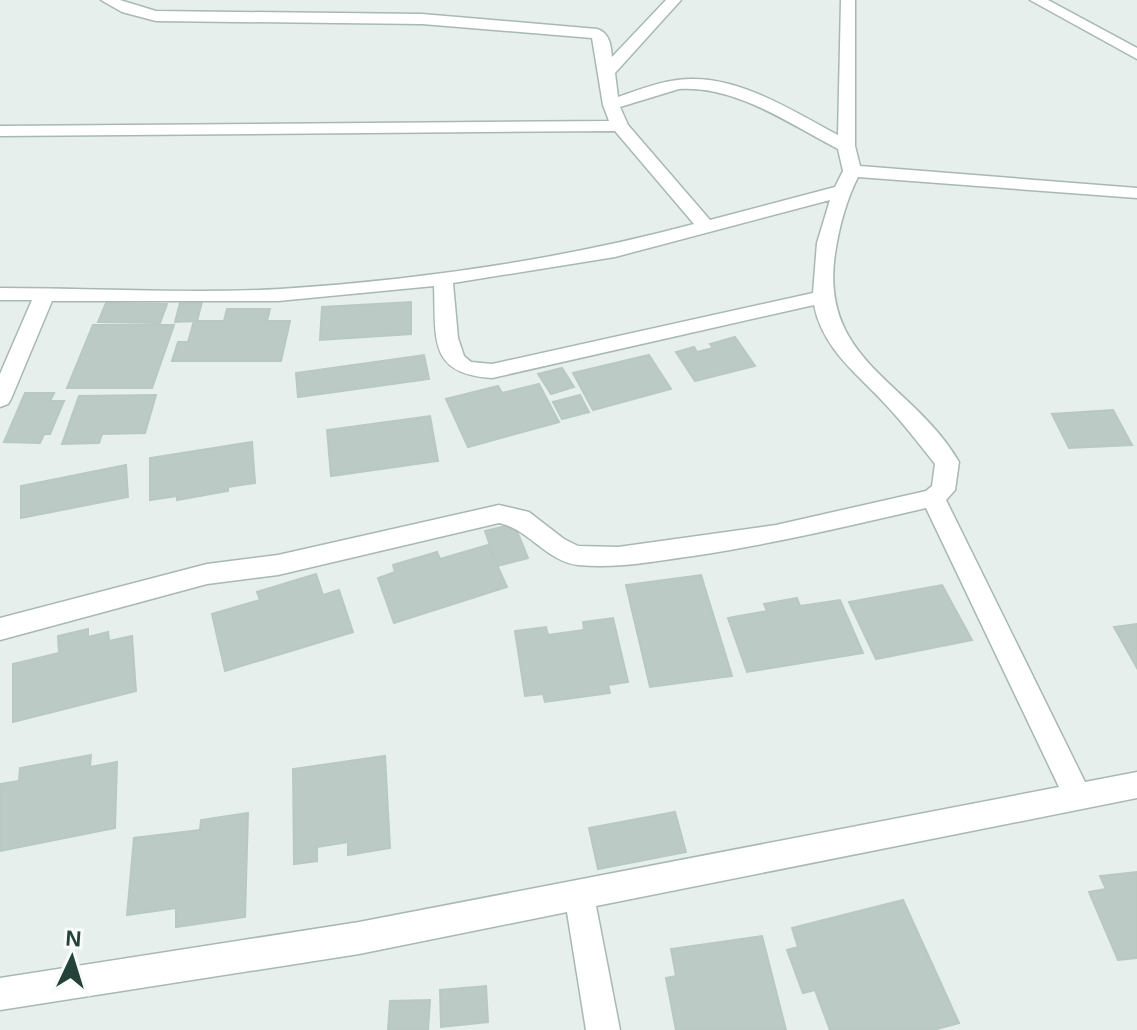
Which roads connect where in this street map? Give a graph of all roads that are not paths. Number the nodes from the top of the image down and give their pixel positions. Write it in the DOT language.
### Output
graph roads {
  1 [pos="108,0"];
  2 [pos="309,0"];
  3 [pos="674,0"];
  4 [pos="848,0"];
  5 [pos="1037,0"];
  6 [pos="301,18"];
  7 [pos="1137,54"];
  8 [pos="609,70"];
  9 [pos="611,105"];
  10 [pos="620,126"];
  11 [pos="0,131"];
  12 [pos="846,146"];
  13 [pos="847,181"];
  14 [pos="1137,193"];
  15 [pos="705,226"];
  16 [pos="443,279"];
  17 [pos="45,293"];
  18 [pos="0,294"];
  19 [pos="823,297"];
  20 [pos="0,399"];
  21 [pos="933,498"];
  22 [pos="0,629"];
  23 [pos="1137,785"];
  24 [pos="1078,797"];
  25 [pos="579,895"];
  26 [pos="0,994"];
  27 [pos="603,1030"];
  1 -- 6 [label="street"];
  2 -- 6 [label="street"];
  3 -- 8 [label="street"];
  4 -- 12 [label="street"];
  5 -- 7 [label="street"];
  6 -- 8 [label="street"];
  8 -- 9 [label="street"];
  9 -- 10 [label="street"];
  9 -- 12 [label="street"];
  10 -- 11 [label="street"];
  10 -- 15 [label="street"];
  12 -- 13 [label="street"];
  13 -- 14 [label="street"];
  13 -- 15 [label="street"];
  13 -- 19 [label="street"];
  15 -- 16 [label="street"];
  16 -- 17 [label="street"];
  16 -- 19 [label="street"];
  17 -- 18 [label="street"];
  17 -- 20 [label="street"];
  19 -- 21 [label="street"];
  21 -- 22 [label="street"];
  21 -- 24 [label="street"];
  23 -- 24 [label="street"];
  24 -- 25 [label="street"];
  25 -- 26 [label="street"];
  25 -- 27 [label="street"];
}
